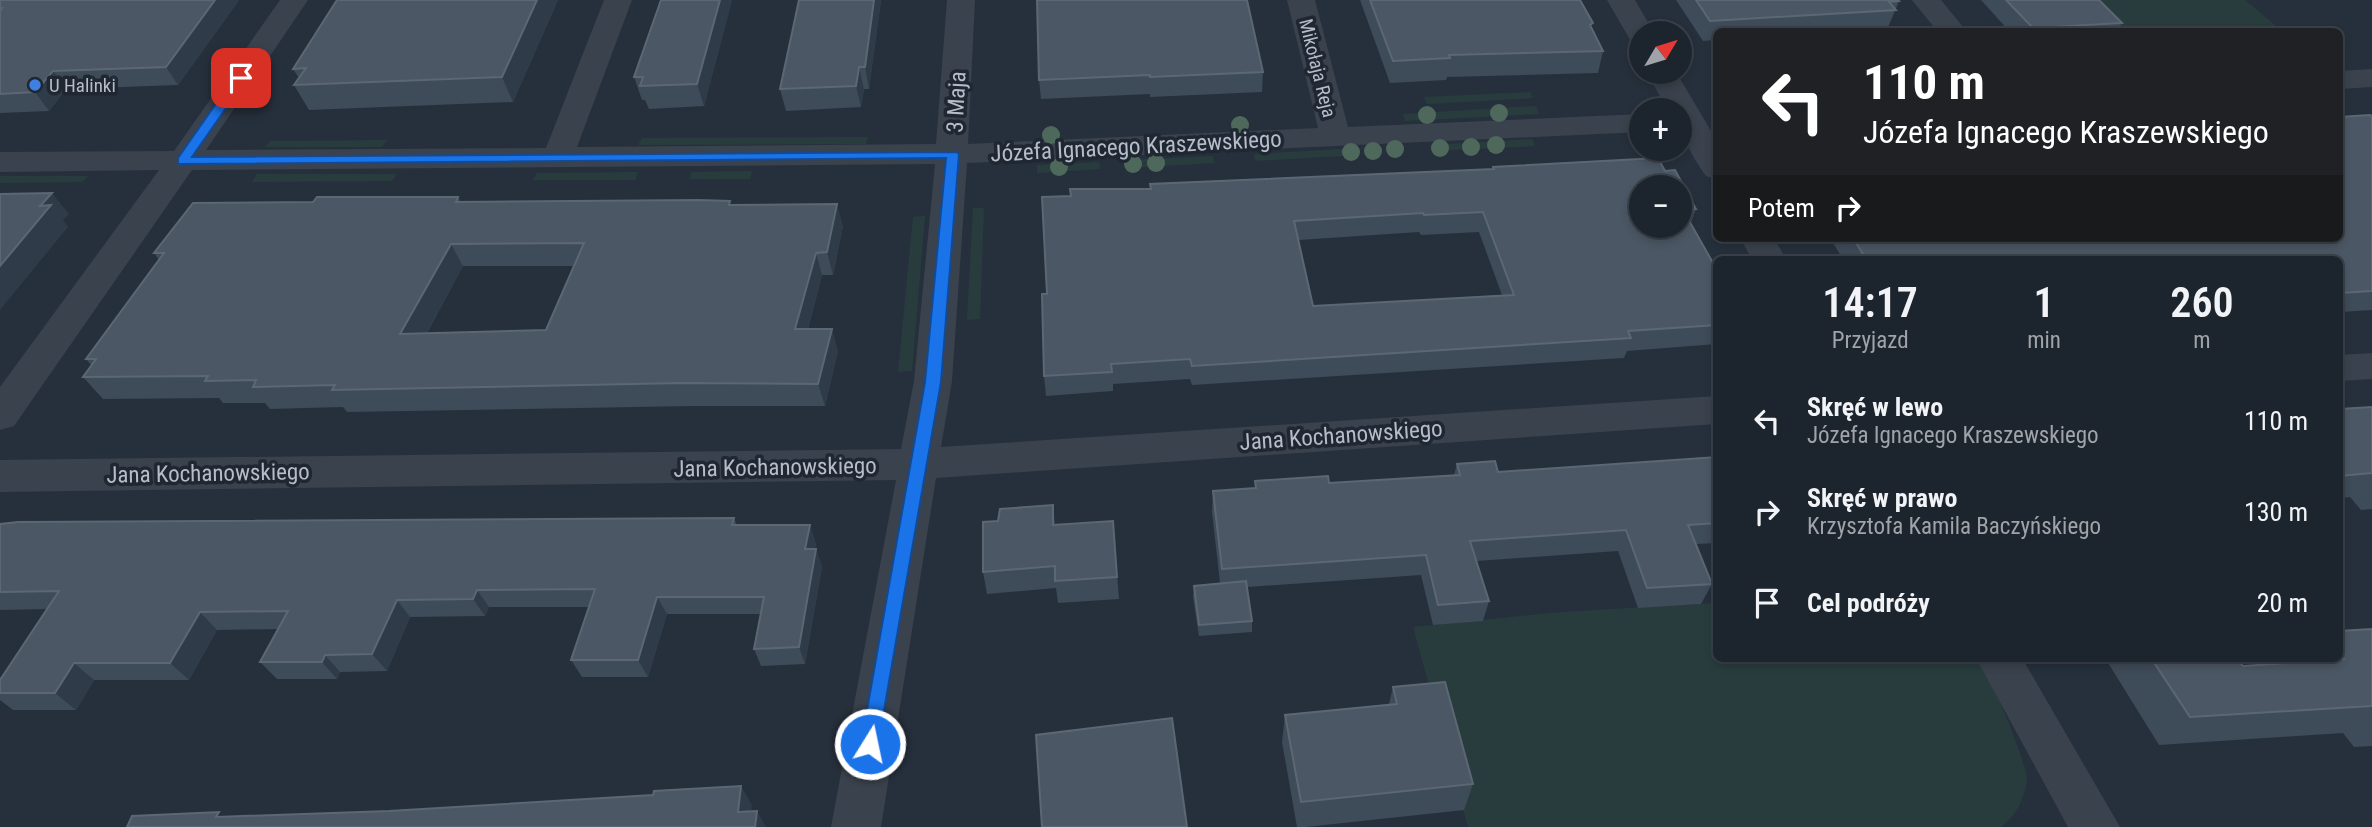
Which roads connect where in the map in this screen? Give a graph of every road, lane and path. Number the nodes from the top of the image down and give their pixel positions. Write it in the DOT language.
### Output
graph roads {
  1 [pos="294,0"];
  2 [pos="618,0"];
  3 [pos="961,0"];
  4 [pos="1301,0"];
  5 [pos="1621,0"];
  6 [pos="1926,0"];
  7 [pos="1633,21"];
  8 [pos="1950,28"];
  9 [pos="2372,78"];
  10 [pos="2343,80"];
  11 [pos="1669,84"];
  12 [pos="1695,121"];
  13 [pos="1629,124"];
  14 [pos="1335,136"];
  15 [pos="953,154"];
  16 [pos="557,159"];
  17 [pos="1713,160"];
  18 [pos="183,161"];
  19 [pos="0,162"];
  20 [pos="2372,366"];
  21 [pos="2343,368"];
  22 [pos="1713,410"];
  23 [pos="0,416"];
  24 [pos="919,464"];
  25 [pos="0,476"];
  26 [pos="2000,662"];
  27 [pos="856,827"];
  28 [pos="2095,827"];
  1 -- 18 [label="street"];
  2 -- 16 [label="street"];
  3 -- 15 [label="street, 3 Maja"];
  4 -- 14 [label="street, Mikołaja Reja"];
  5 -- 7 [label="street"];
  6 -- 8 [label="street"];
  9 -- 10 [label="street"];
  11 -- 12 [label="street"];
  12 -- 17 [label="street"];
  13 -- 14 [label="street, Józefa Ignacego Kraszewskiego"];
  14 -- 15 [label="street, Józefa Ignacego Kraszewskiego"];
  15 -- 16 [label="street, Józefa Ignacego Kraszewskiego"];
  15 -- 24 [label="street, 3 Maja"];
  16 -- 18 [label="street, Józefa Ignacego Kraszewskiego"];
  18 -- 19 [label="street, Józefa Ignacego Kraszewskiego"];
  18 -- 23 [label="street"];
  20 -- 21 [label="street"];
  22 -- 24 [label="street, Jana Kochanowskiego"];
  24 -- 25 [label="street, Jana Kochanowskiego"];
  24 -- 27 [label="street, 3 Maja"];
  26 -- 28 [label="street"];
}
